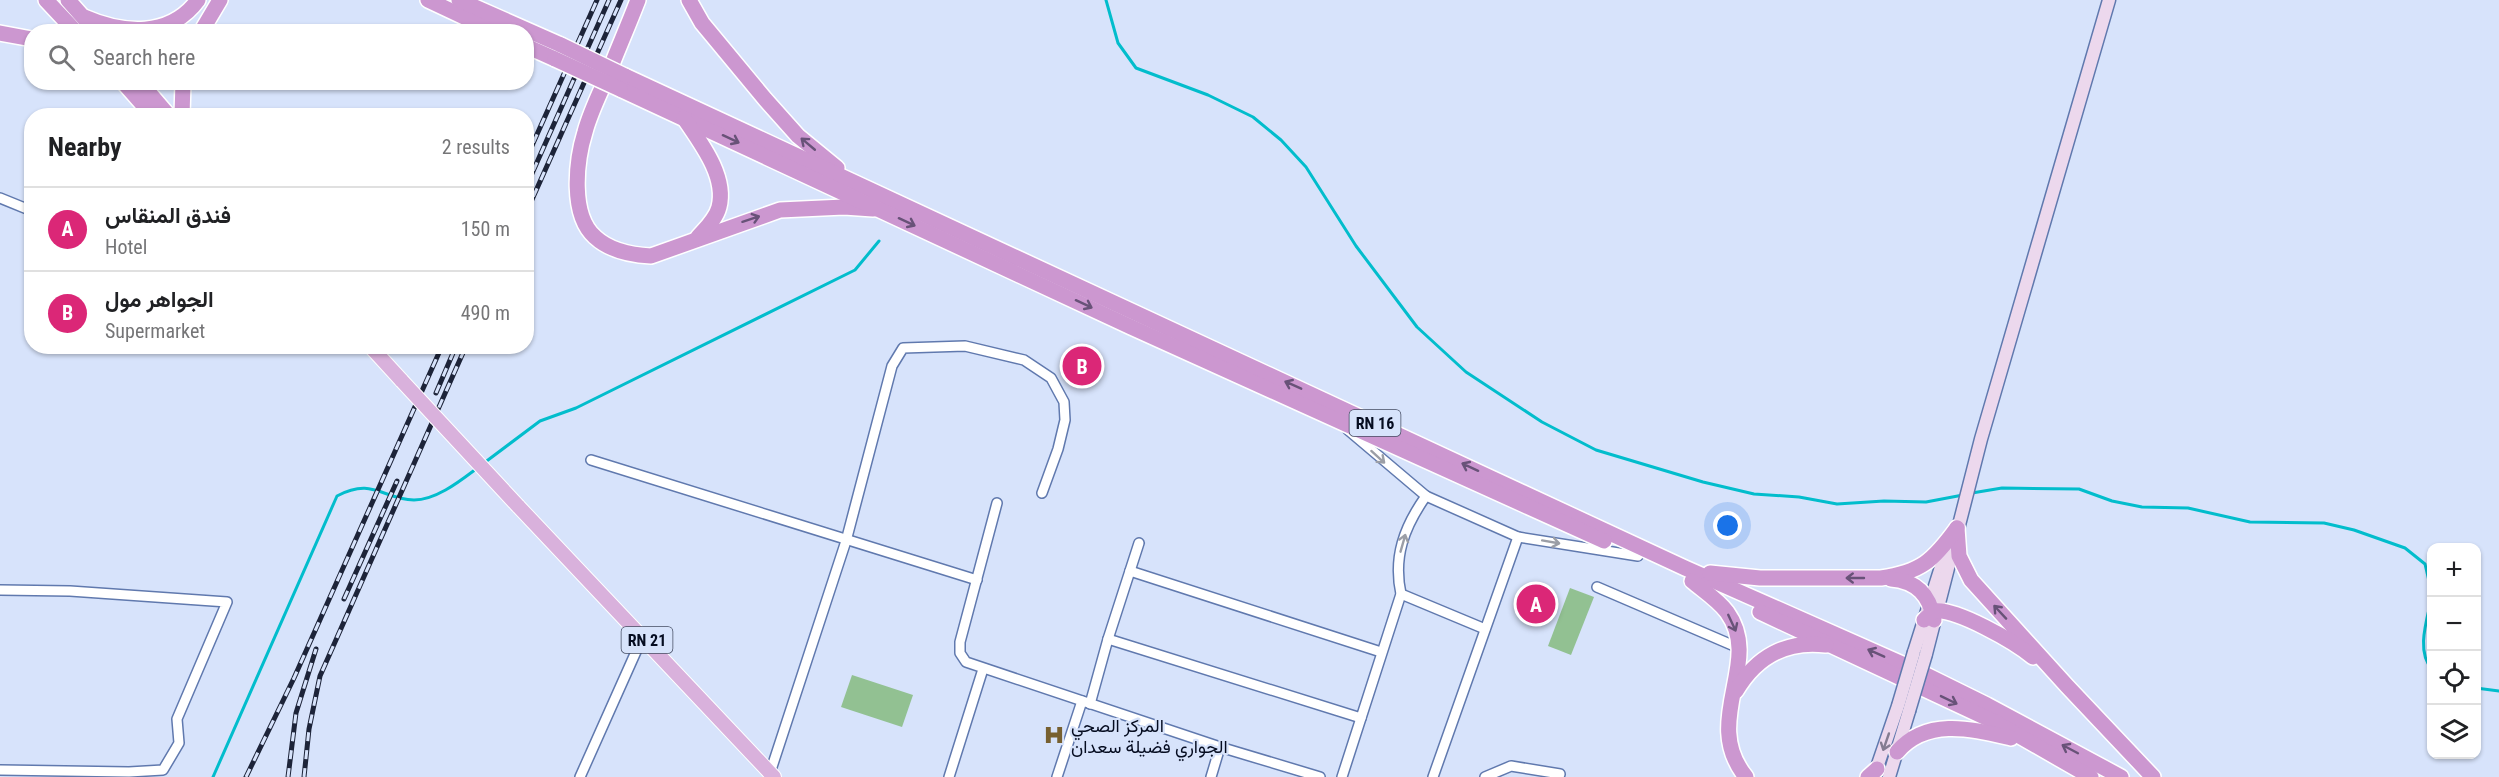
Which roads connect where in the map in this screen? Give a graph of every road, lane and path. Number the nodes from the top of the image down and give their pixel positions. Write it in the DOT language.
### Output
graph roads {
  1 [pos="46,0"];
  2 [pos="68,0"];
  3 [pos="198,0"];
  4 [pos="220,0"];
  5 [pos="428,0"];
  6 [pos="459,0"];
  7 [pos="638,0"];
  8 [pos="689,0"];
  9 [pos="2109,0"];
  10 [pos="84,17"];
  11 [pos="68,24"];
  12 [pos="90,24"];
  13 [pos="103,24"];
  14 [pos="165,24"];
  15 [pos="206,24"];
  16 [pos="479,24"];
  17 [pos="505,24"];
  18 [pos="0,33"];
  19 [pos="24,38"];
  20 [pos="534,39"];
  21 [pos="534,48"];
  22 [pos="558,52"];
  23 [pos="622,82"];
  24 [pos="130,90"];
  25 [pos="147,90"];
  26 [pos="183,90"];
  27 [pos="146,108"];
  28 [pos="162,108"];
  29 [pos="182,108"];
  30 [pos="684,118"];
  31 [pos="853,182"];
  32 [pos="0,198"];
  33 [pos="24,208"];
  34 [pos="881,210"];
  35 [pos="696,240"];
  36 [pos="377,354"];
  37 [pos="1335,418"];
  38 [pos="591,460"];
  39 [pos="1042,493"];
  40 [pos="1426,496"];
  41 [pos="997,503"];
  42 [pos="1958,525"];
  43 [pos="1518,537"];
  44 [pos="846,541"];
  45 [pos="1139,543"];
  46 [pos="1638,556"];
  47 [pos="1130,571"];
  48 [pos="1688,574"];
  49 [pos="1881,578"];
  50 [pos="977,580"];
  51 [pos="1597,587"];
  52 [pos="0,590"];
  53 [pos="1401,594"];
  54 [pos="1932,613"];
  55 [pos="1485,629"];
  56 [pos="643,636"];
  57 [pos="1108,639"];
  58 [pos="1834,646"];
  59 [pos="1738,648"];
  60 [pos="1382,652"];
  61 [pos="983,669"];
  62 [pos="2067,687"];
  63 [pos="1732,699"];
  64 [pos="1086,702"];
  65 [pos="1904,708"];
  66 [pos="1361,718"];
  67 [pos="2032,743"];
  68 [pos="1220,747"];
  69 [pos="1897,752"];
  70 [pos="0,770"];
  71 [pos="117,775"];
  72 [pos="772,775"];
  73 [pos="1877,775"];
  74 [pos="580,777"];
  75 [pos="949,777"];
  76 [pos="1057,777"];
  77 [pos="1211,777"];
  78 [pos="1320,777"];
  79 [pos="1342,777"];
  80 [pos="1433,777"];
  81 [pos="1485,777"];
  82 [pos="1559,777"];
  83 [pos="1746,777"];
  84 [pos="2091,777"];
  85 [pos="2121,777"];
  86 [pos="2153,777"];
  1 -- 11 [label="highway"];
  2 -- 10 [label="highway"];
  3 -- 14 [label="highway"];
  4 -- 15 [label="highway"];
  5 -- 16 [label="highway"];
  6 -- 17 [label="highway, RN 16"];
  7 -- 35 [label="highway"];
  31 -- 8 [label="highway, one-way"];
  9 -- 42 [label="main road"];
  10 -- 12 [label="highway"];
  10 -- 13 [label="highway"];
  18 -- 19 [label="highway"];
  20 -- 22 [label="highway, RN 16"];
  21 -- 22 [label="highway, RN 16"];
  22 -- 23 [label="highway, RN 16, bridge"];
  23 -- 30 [label="highway, RN 16"];
  23 -- 31 [label="highway, RN 16"];
  24 -- 27 [label="highway"];
  25 -- 28 [label="highway"];
  26 -- 29 [label="highway"];
  30 -- 34 [label="highway, RN 16, one-way"];
  30 -- 35 [label="highway"];
  48 -- 31 [label="highway, RN 16, one-way"];
  32 -- 33 [label="street"];
  35 -- 34 [label="highway, one-way"];
  34 -- 37 [label="highway, RN 16, one-way"];
  36 -- 56 [label="main road, RN 21, bridge"];
  37 -- 40 [label="street, one-way"];
  37 -- 46 [label="highway, RN 16"];
  38 -- 44 [label="street"];
  39 -- 44 [label="street"];
  40 -- 43 [label="street"];
  53 -- 40 [label="street, one-way"];
  41 -- 50 [label="street"];
  42 -- 49 [label="highway"];
  42 -- 54 [label="main road"];
  62 -- 42 [label="highway, one-way"];
  43 -- 46 [label="street, one-way"];
  43 -- 55 [label="street"];
  44 -- 50 [label="street"];
  44 -- 72 [label="street"];
  45 -- 47 [label="street"];
  46 -- 48 [label="highway, RN 16"];
  47 -- 57 [label="street"];
  47 -- 60 [label="street"];
  49 -- 48 [label="highway, one-way"];
  48 -- 58 [label="highway, RN 16"];
  48 -- 59 [label="highway, one-way"];
  85 -- 48 [label="highway, RN 16, one-way"];
  49 -- 54 [label="highway"];
  50 -- 61 [label="street"];
  51 -- 59 [label="street"];
  52 -- 71 [label="street"];
  53 -- 55 [label="street"];
  53 -- 60 [label="street"];
  54 -- 62 [label="highway"];
  54 -- 65 [label="main road, bridge"];
  55 -- 80 [label="street"];
  56 -- 72 [label="main road, RN 21"];
  56 -- 74 [label="street"];
  57 -- 64 [label="street"];
  57 -- 66 [label="street"];
  58 -- 63 [label="highway"];
  58 -- 67 [label="highway, RN 16, one-way"];
  59 -- 63 [label="highway"];
  60 -- 66 [label="street"];
  61 -- 64 [label="street"];
  61 -- 75 [label="street"];
  62 -- 86 [label="highway"];
  63 -- 83 [label="highway"];
  64 -- 68 [label="street"];
  64 -- 76 [label="street"];
  65 -- 69 [label="main road"];
  65 -- 73 [label="main road, one-way"];
  66 -- 79 [label="street"];
  67 -- 69 [label="highway"];
  67 -- 84 [label="highway, RN 16"];
  68 -- 77 [label="street"];
  68 -- 78 [label="street"];
  69 -- 73 [label="main road"];
  70 -- 71 [label="street"];
  81 -- 82 [label="street"];
}
